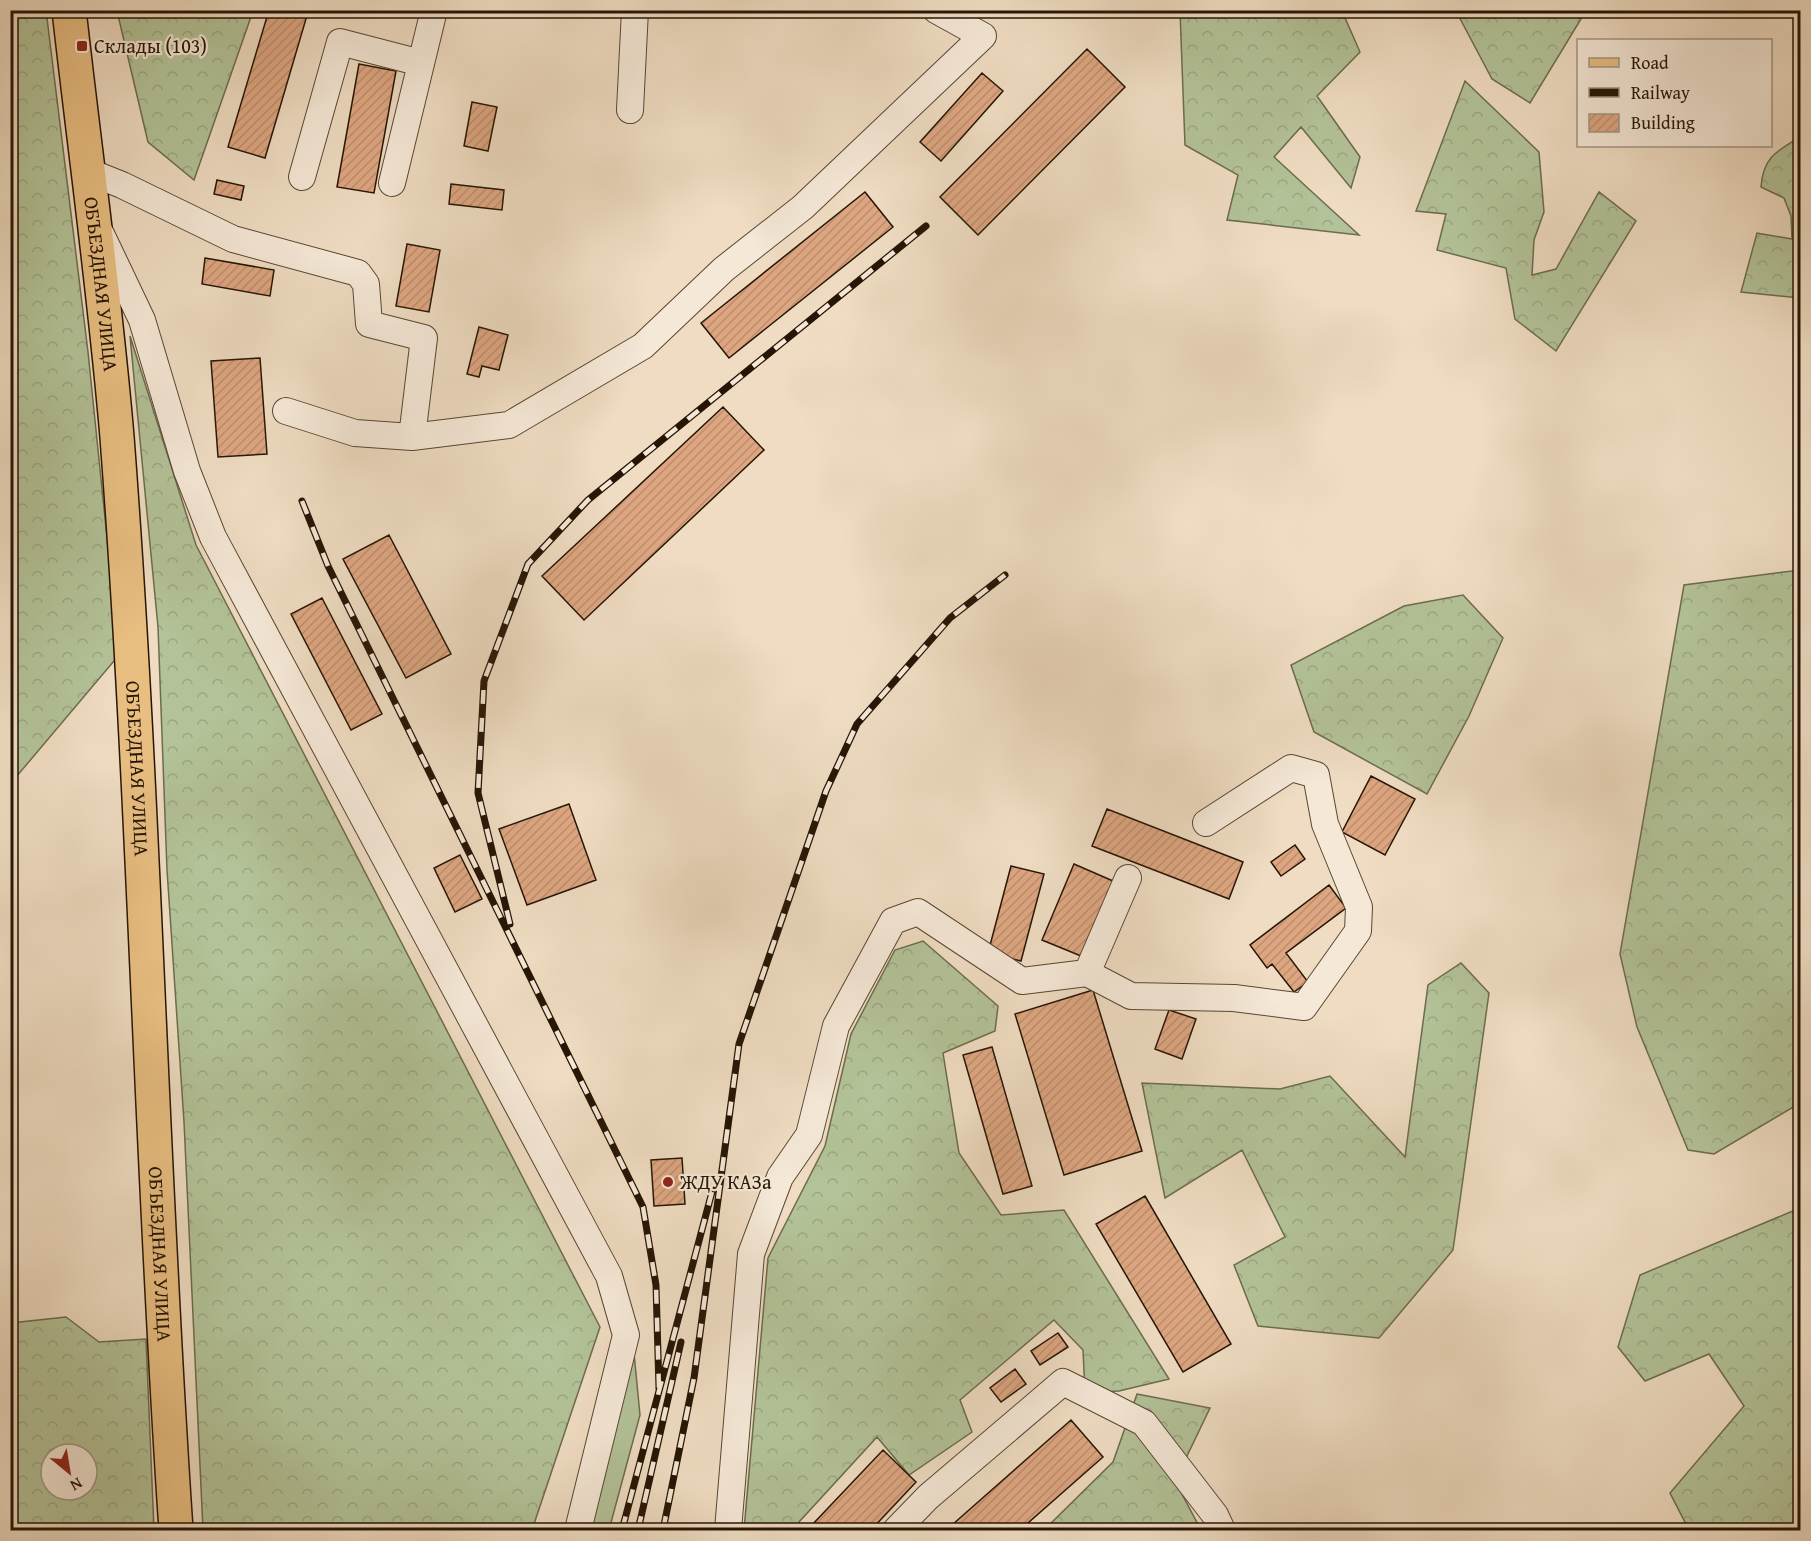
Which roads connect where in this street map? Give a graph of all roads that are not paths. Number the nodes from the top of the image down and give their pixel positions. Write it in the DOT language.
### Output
graph roads {
  1 [pos="69,10"];
  2 [pos="635,10"];
  3 [pos="936,10"];
  4 [pos="428,12"];
  5 [pos="421,63"];
  6 [pos="630,110"];
  7 [pos="87,171"];
  8 [pos="302,177"];
  9 [pos="392,183"];
  10 [pos="92,215"];
  11 [pos="286,411"];
  12 [pos="412,437"];
  13 [pos="1206,824"];
  14 [pos="1128,878"];
  15 [pos="1087,973"];
  16 [pos="176,1530"];
  17 [pos="578,1530"];
  18 [pos="728,1530"];
  19 [pos="896,1530"];
  20 [pos="1222,1530"];
  1 -- 7 [label="main road, ОБЪЕЗДНАЯ УЛИЦА"];
  2 -- 6 [label="lane"];
  3 -- 12 [label="lane"];
  4 -- 5 [label="lane"];
  5 -- 8 [label="lane"];
  5 -- 9 [label="lane"];
  7 -- 10 [label="main road, ОБЪЕЗДНАЯ УЛИЦА"];
  7 -- 12 [label="lane"];
  10 -- 16 [label="main road, ОБЪЕЗДНАЯ УЛИЦА"];
  10 -- 17 [label="lane"];
  11 -- 12 [label="lane"];
  13 -- 15 [label="lane"];
  14 -- 15 [label="lane"];
  15 -- 18 [label="lane"];
  19 -- 20 [label="lane"];
}
